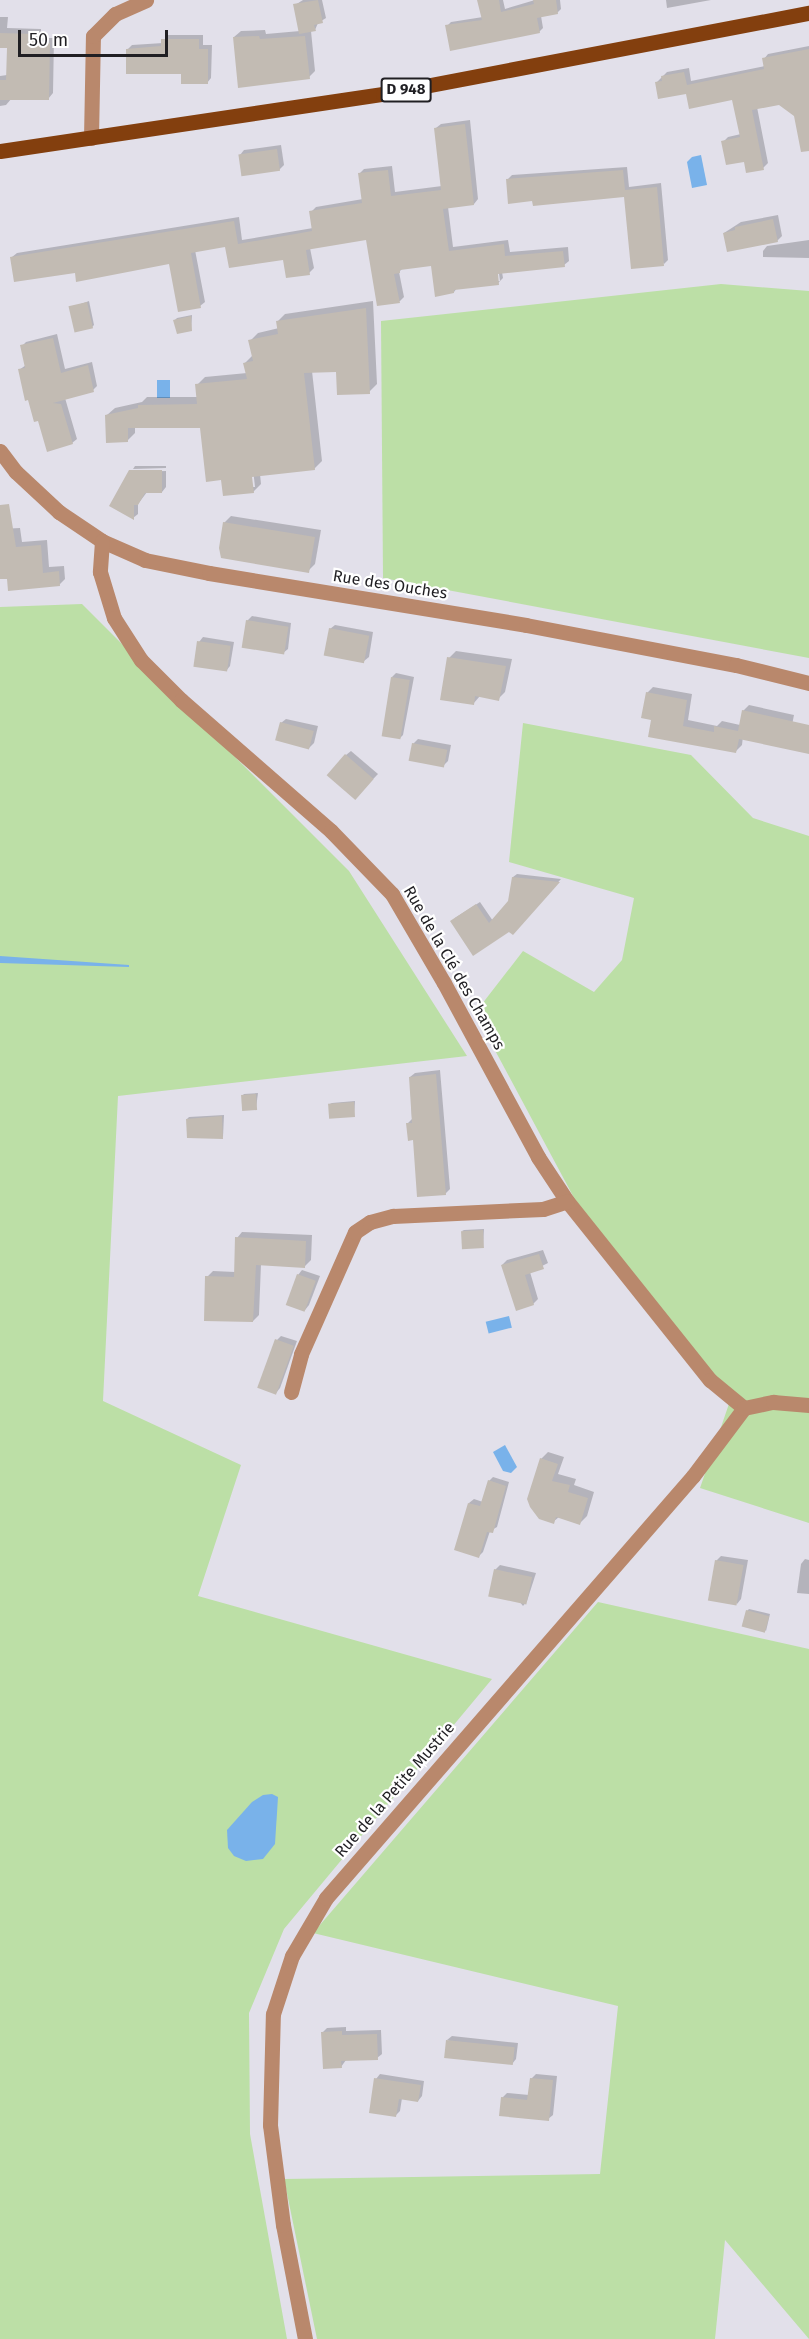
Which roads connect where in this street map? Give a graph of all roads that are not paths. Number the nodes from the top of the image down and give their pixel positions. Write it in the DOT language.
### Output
graph roads {
  1 [pos="146,0"];
  2 [pos="809,13"];
  3 [pos="91,138"];
  4 [pos="0,151"];
  5 [pos="0,451"];
  6 [pos="102,541"];
  7 [pos="809,683"];
  8 [pos="567,1201"];
  9 [pos="291,1392"];
  10 [pos="809,1405"];
  11 [pos="744,1408"];
  12 [pos="305,2339"];
  1 -- 3 [label="street"];
  2 -- 3 [label="main road, D 948"];
  3 -- 4 [label="main road, D 948"];
  5 -- 6 [label="street, Rue des Ouches"];
  6 -- 7 [label="street, Rue des Ouches"];
  6 -- 8 [label="street, Rue de la Clé des Champs"];
  8 -- 9 [label="street"];
  8 -- 11 [label="street, Rue de la Clé des Champs"];
  10 -- 11 [label="street"];
  11 -- 12 [label="street, Rue de la Petite Mustrie"];
}
